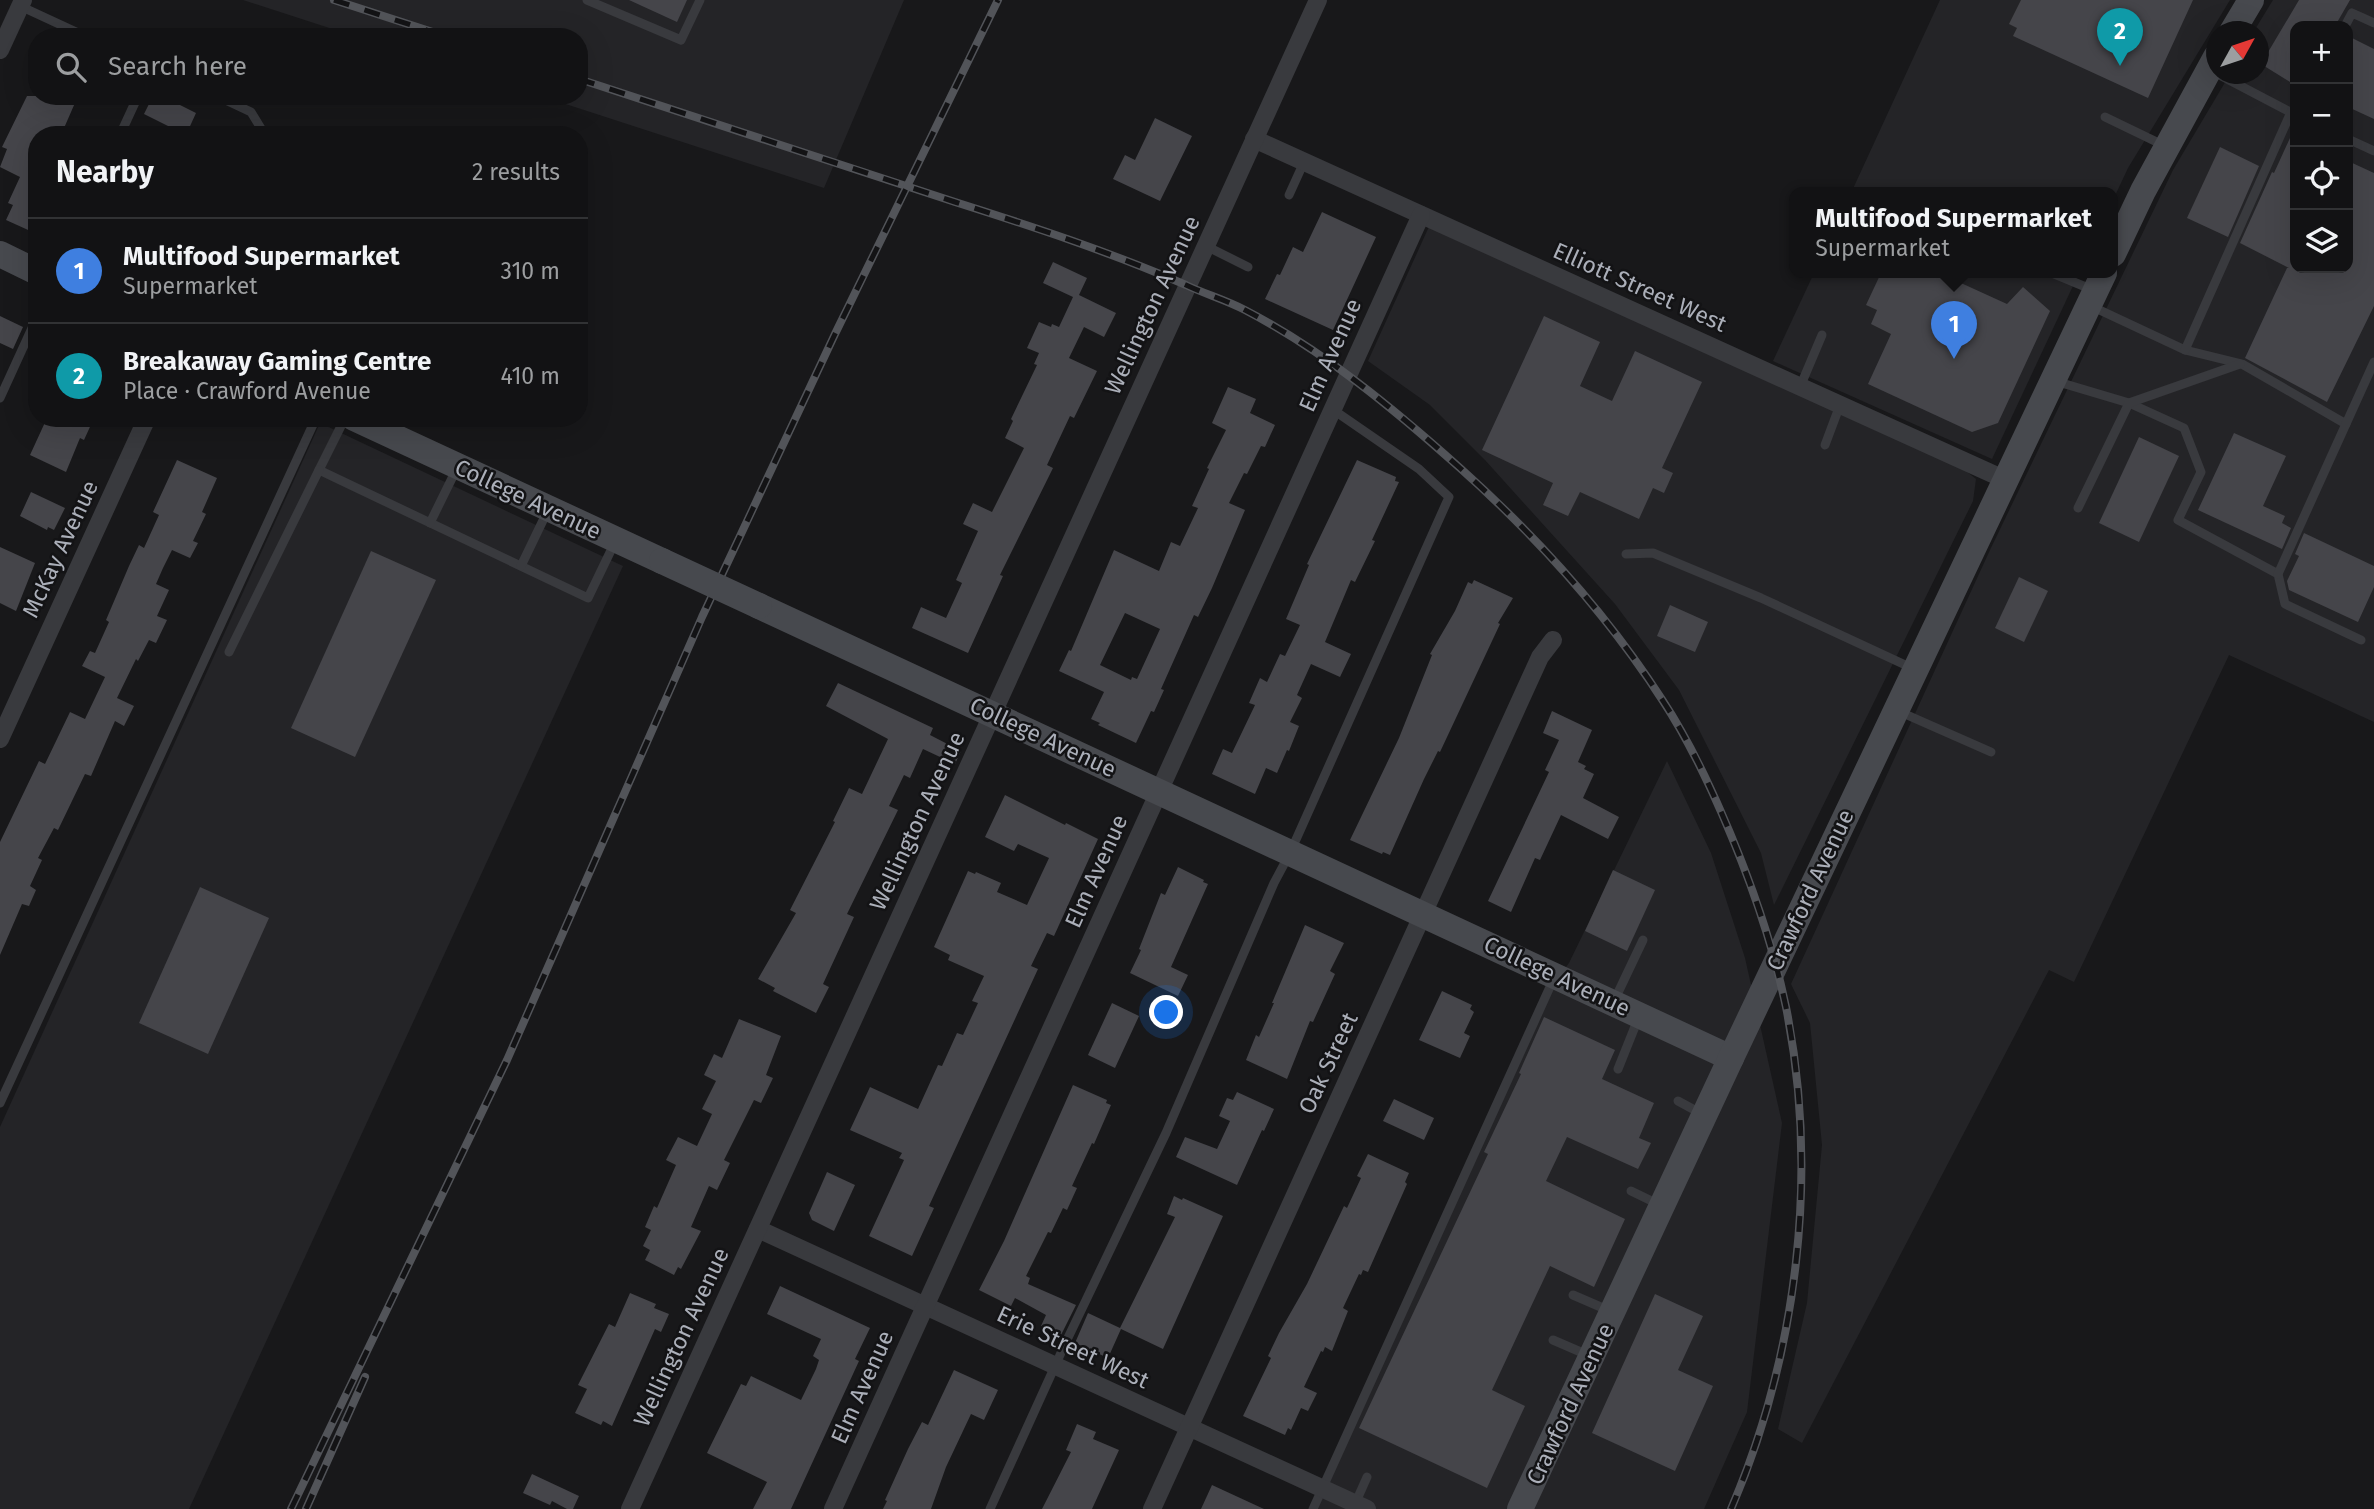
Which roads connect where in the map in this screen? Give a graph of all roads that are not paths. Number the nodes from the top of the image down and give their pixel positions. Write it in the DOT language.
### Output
graph roads {
  1 [pos="587,0"];
  2 [pos="700,0"];
  3 [pos="1318,0"];
  4 [pos="2251,0"];
  5 [pos="21,3"];
  6 [pos="2239,21"];
  7 [pos="2348,21"];
  8 [pos="2374,23"];
  9 [pos="70,28"];
  10 [pos="0,50"];
  11 [pos="2206,77"];
  12 [pos="2246,84"];
  13 [pos="134,105"];
  14 [pos="236,105"];
  15 [pos="2290,111"];
  16 [pos="2105,117"];
  17 [pos="2290,120"];
  18 [pos="124,126"];
  19 [pos="260,126"];
  20 [pos="1254,139"];
  21 [pos="2353,141"];
  22 [pos="2167,147"];
  23 [pos="2374,151"];
  24 [pos="1304,162"];
  25 [pos="1289,195"];
  26 [pos="1421,215"];
  27 [pos="2118,244"];
  28 [pos="1206,246"];
  29 [pos="0,254"];
  30 [pos="28,267"];
  31 [pos="1248,267"];
  32 [pos="2065,278"];
  33 [pos="2096,290"];
  34 [pos="1822,335"];
  35 [pos="28,336"];
  36 [pos="2185,349"];
  37 [pos="2374,362"];
  38 [pos="2242,364"];
  39 [pos="2053,381"];
  40 [pos="1800,387"];
  41 [pos="0,397"];
  42 [pos="2129,403"];
  43 [pos="1840,405"];
  44 [pos="1332,409"];
  45 [pos="2346,424"];
  46 [pos="142,427"];
  47 [pos="312,427"];
  48 [pos="340,427"];
  49 [pos="373,427"];
  50 [pos="1825,444"];
  51 [pos="458,467"];
  52 [pos="319,470"];
  53 [pos="2006,480"];
  54 [pos="548,508"];
  55 [pos="2078,508"];
  56 [pos="430,523"];
  57 [pos="617,540"];
  58 [pos="1626,554"];
  59 [pos="521,566"];
  60 [pos="2278,574"];
  61 [pos="1553,640"];
  62 [pos="2361,640"];
  63 [pos="229,652"];
  64 [pos="1916,669"];
  65 [pos="1896,710"];
  66 [pos="992,714"];
  67 [pos="0,739"];
  68 [pos="1990,752"];
  69 [pos="1159,791"];
  70 [pos="1290,853"];
  71 [pos="1423,914"];
  72 [pos="1643,940"];
  73 [pos="1556,974"];
  74 [pos="1614,1003"];
  75 [pos="1639,1015"];
  76 [pos="1731,1058"];
  77 [pos="1618,1069"];
  78 [pos="1678,1101"];
  79 [pos="0,1103"];
  80 [pos="1704,1115"];
  81 [pos="1631,1191"];
  82 [pos="1661,1206"];
  83 [pos="758,1229"];
  84 [pos="1573,1295"];
  85 [pos="925,1306"];
  86 [pos="1612,1312"];
  87 [pos="1553,1340"];
  88 [pos="1591,1357"];
  89 [pos="1055,1365"];
  90 [pos="1190,1427"];
  91 [pos="1367,1477"];
  92 [pos="1323,1489"];
  93 [pos="1361,1506"];
  94 [pos="630,1509"];
  95 [pos="833,1509"];
  96 [pos="990,1509"];
  97 [pos="1152,1509"];
  98 [pos="1313,1509"];
  99 [pos="1520,1509"];
  1 -- 2 [label="lane"];
  3 -- 20 [label="street, Wellington Avenue"];
  4 -- 6 [label="street"];
  5 -- 9 [label="lane"];
  5 -- 10 [label="street"];
  7 -- 8 [label="lane"];
  11 -- 22 [label="street"];
  12 -- 15 [label="lane"];
  13 -- 18 [label="lane"];
  14 -- 19 [label="lane"];
  16 -- 22 [label="lane"];
  17 -- 36 [label="lane"];
  20 -- 24 [label="street, Elliott Street West"];
  20 -- 28 [label="street, Wellington Avenue"];
  21 -- 23 [label="lane"];
  22 -- 27 [label="street"];
  24 -- 25 [label="lane"];
  24 -- 26 [label="street, Elliott Street West"];
  26 -- 40 [label="street, Elliott Street West"];
  26 -- 44 [label="street, Elm Avenue"];
  28 -- 31 [label="lane"];
  28 -- 66 [label="street, Wellington Avenue"];
  29 -- 30 [label="street"];
  32 -- 33 [label="lane"];
  33 -- 36 [label="lane"];
  33 -- 39 [label="street, Crawford Avenue"];
  34 -- 40 [label="lane"];
  35 -- 41 [label="lane"];
  36 -- 38 [label="lane"];
  37 -- 45 [label="lane"];
  38 -- 42 [label="lane"];
  38 -- 45 [label="lane"];
  39 -- 42 [label="lane"];
  39 -- 53 [label="street, Crawford Avenue"];
  40 -- 43 [label="street, Elliott Street West"];
  42 -- 55 [label="lane"];
  42 -- 60 [label="lane"];
  43 -- 50 [label="lane"];
  43 -- 53 [label="street, Elliott Street West"];
  44 -- 69 [label="street, Elm Avenue"];
  44 -- 70 [label="lane"];
  45 -- 60 [label="lane"];
  46 -- 67 [label="street, McKay Avenue"];
  47 -- 79 [label="lane"];
  48 -- 52 [label="lane"];
  49 -- 51 [label="street, College Avenue"];
  51 -- 54 [label="street, College Avenue"];
  51 -- 56 [label="lane"];
  52 -- 56 [label="lane"];
  52 -- 63 [label="lane"];
  53 -- 64 [label="street, Crawford Avenue"];
  54 -- 57 [label="street, College Avenue"];
  54 -- 59 [label="lane"];
  56 -- 59 [label="lane"];
  57 -- 59 [label="lane"];
  57 -- 66 [label="street, College Avenue, bridge"];
  58 -- 64 [label="lane"];
  60 -- 62 [label="lane"];
  61 -- 71 [label="street, Oak Street"];
  64 -- 65 [label="street, Crawford Avenue"];
  65 -- 68 [label="lane"];
  65 -- 76 [label="street, Crawford Avenue"];
  66 -- 69 [label="street, College Avenue"];
  66 -- 83 [label="street, Wellington Avenue"];
  69 -- 70 [label="street, College Avenue"];
  69 -- 85 [label="street, Elm Avenue"];
  70 -- 71 [label="street, College Avenue"];
  70 -- 89 [label="lane"];
  71 -- 73 [label="street, College Avenue"];
  71 -- 90 [label="street, Oak Street"];
  72 -- 74 [label="lane"];
  73 -- 74 [label="street, College Avenue"];
  73 -- 92 [label="lane"];
  74 -- 75 [label="street, College Avenue"];
  75 -- 76 [label="street, College Avenue"];
  75 -- 77 [label="lane"];
  76 -- 80 [label="street, Crawford Avenue"];
  78 -- 80 [label="lane"];
  80 -- 82 [label="street, Crawford Avenue"];
  81 -- 82 [label="lane"];
  82 -- 86 [label="street, Crawford Avenue"];
  83 -- 85 [label="street, Erie Street West"];
  83 -- 94 [label="street, Wellington Avenue"];
  84 -- 86 [label="lane"];
  85 -- 89 [label="street, Erie Street West"];
  85 -- 95 [label="street, Elm Avenue"];
  86 -- 88 [label="street, Crawford Avenue"];
  87 -- 88 [label="lane"];
  88 -- 99 [label="street, Crawford Avenue"];
  89 -- 90 [label="street, Erie Street West"];
  89 -- 96 [label="lane"];
  90 -- 92 [label="street, Erie Street West"];
  90 -- 97 [label="street, Oak Street"];
  91 -- 93 [label="lane"];
  92 -- 93 [label="street, Erie Street West"];
  92 -- 98 [label="lane"];
}
